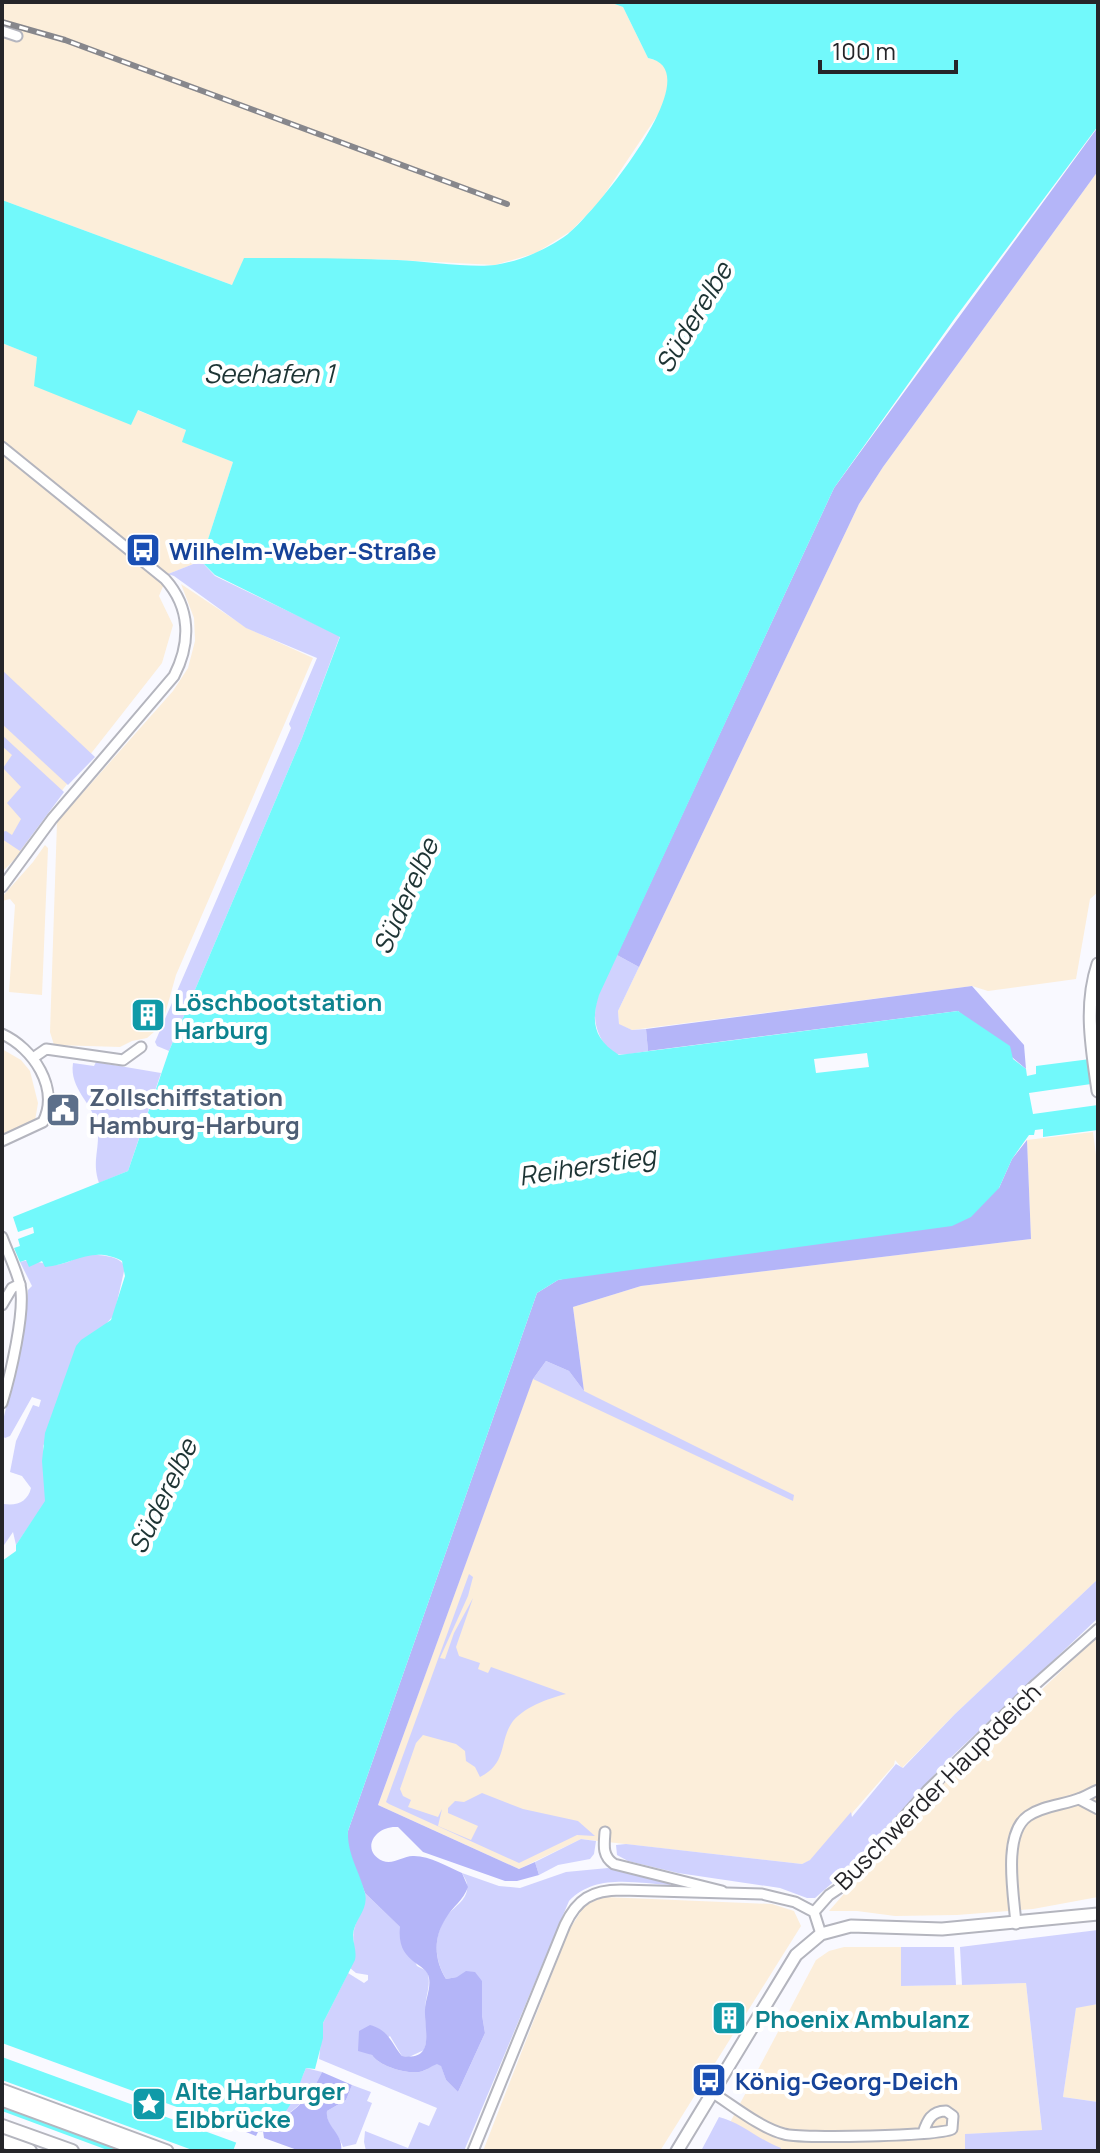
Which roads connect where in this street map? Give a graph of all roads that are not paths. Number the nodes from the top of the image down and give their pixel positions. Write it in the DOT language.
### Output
graph roads {
  1 [pos="2,31"];
  2 [pos="17,36"];
  3 [pos="2,447"];
  4 [pos="2,887"];
  5 [pos="1098,964"];
  6 [pos="2,1034"];
  7 [pos="141,1047"];
  8 [pos="33,1058"];
  9 [pos="1098,1091"];
  10 [pos="2,1141"];
  11 [pos="2,1237"];
  12 [pos="20,1284"];
  13 [pos="2,1305"];
  14 [pos="2,1403"];
  15 [pos="1098,1629"];
  16 [pos="1098,1790"];
  17 [pos="1079,1799"];
  18 [pos="1098,1809"];
  19 [pos="605,1832"];
  20 [pos="725,1893"];
  21 [pos="814,1912"];
  22 [pos="1098,1914"];
  23 [pos="1016,1924"];
  24 [pos="821,1934"];
  25 [pos="2,2090"];
  26 [pos="713,2093"];
  27 [pos="2,2100"];
  28 [pos="2,2126"];
  29 [pos="923,2133"];
  30 [pos="2,2141"];
  31 [pos="30,2151"];
  32 [pos="72,2151"];
  33 [pos="141,2151"];
  34 [pos="167,2151"];
  35 [pos="473,2151"];
  36 [pos="677,2151"];
  1 -- 2 [label="street"];
  3 -- 4 [label="street"];
  5 -- 9 [label="main road"];
  6 -- 8 [label="street"];
  7 -- 8 [label="street"];
  8 -- 10 [label="street"];
  11 -- 12 [label="street"];
  12 -- 13 [label="street"];
  12 -- 14 [label="street"];
  15 -- 21 [label="street, Buschwerder Hauptdeich"];
  16 -- 17 [label="street"];
  17 -- 18 [label="street"];
  17 -- 23 [label="street"];
  19 -- 20 [label="street"];
  20 -- 21 [label="street, Buschwerder Hauptdeich"];
  20 -- 35 [label="street, Buschwerder Hauptdeich"];
  21 -- 24 [label="street, Buschwerder Hauptdeich"];
  22 -- 23 [label="main road"];
  23 -- 24 [label="main road"];
  24 -- 26 [label="main road"];
  25 -- 34 [label="main road"];
  26 -- 29 [label="street"];
  26 -- 36 [label="main road"];
  27 -- 33 [label="main road"];
  28 -- 32 [label="highway"];
  30 -- 31 [label="highway"];
}
